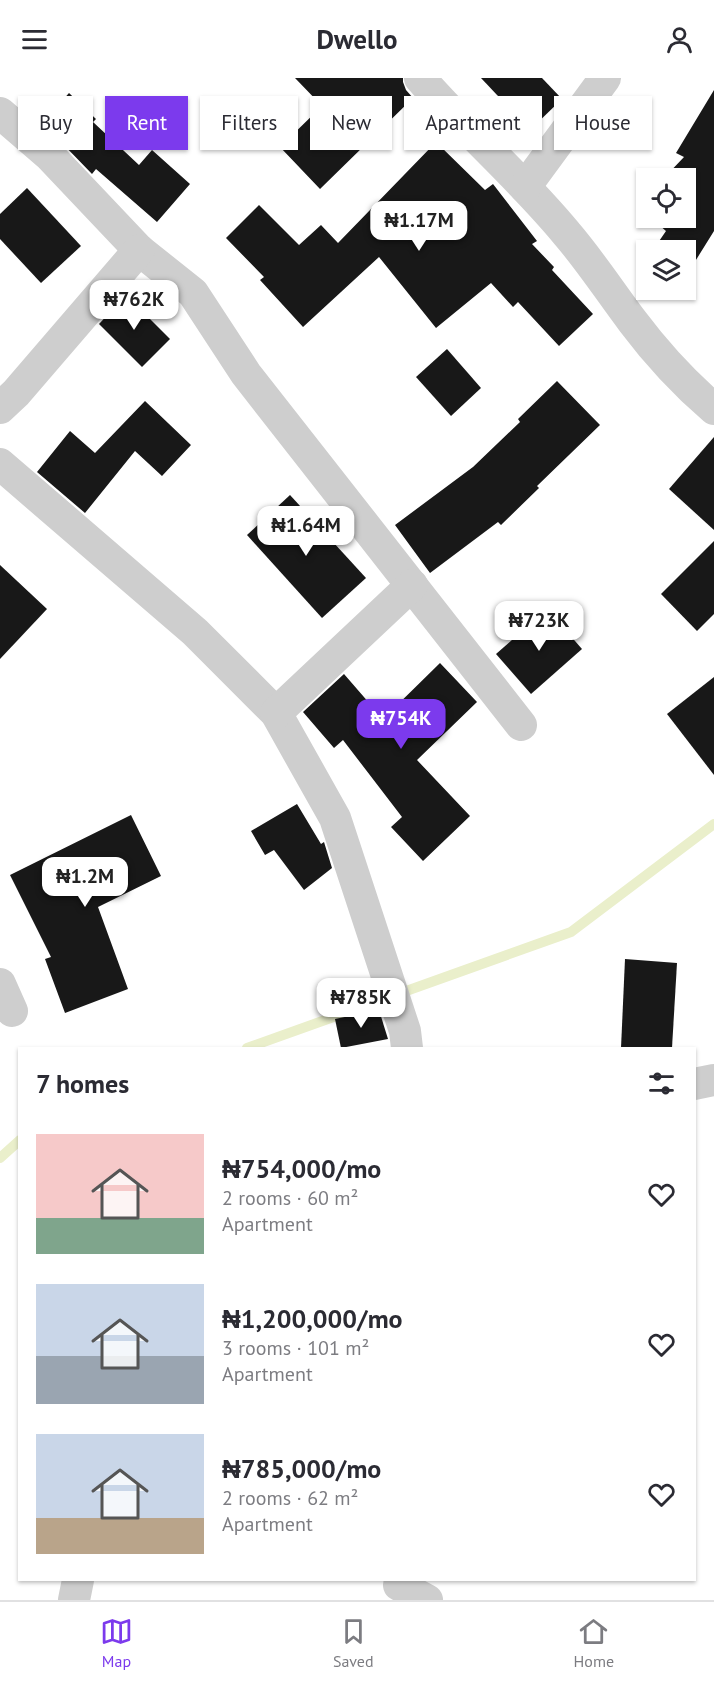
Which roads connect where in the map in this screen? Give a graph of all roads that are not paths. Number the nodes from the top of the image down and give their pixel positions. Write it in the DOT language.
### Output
graph roads {
  1 [pos="420,78"];
  2 [pos="605,78"];
  3 [pos="0,113"];
  4 [pos="525,187"];
  5 [pos="138,250"];
  6 [pos="0,408"];
  7 [pos="714,408"];
  8 [pos="0,464"];
  9 [pos="411,585"];
  10 [pos="276,713"];
  11 [pos="521,725"];
  12 [pos="407,1047"];
  13 [pos="714,1080"];
  14 [pos="696,1084"];
  15 [pos="78,1581"];
  16 [pos="397,1588"];
  17 [pos="74,1600"];
  18 [pos="427,1600"];
  1 -- 4 [label="street"];
  2 -- 4 [label="street"];
  3 -- 5 [label="street"];
  4 -- 7 [label="street"];
  5 -- 6 [label="street"];
  5 -- 9 [label="street"];
  8 -- 10 [label="street"];
  9 -- 10 [label="street"];
  9 -- 11 [label="street"];
  10 -- 12 [label="street"];
  13 -- 14 [label="street"];
  15 -- 17 [label="street"];
  16 -- 18 [label="street"];
}
